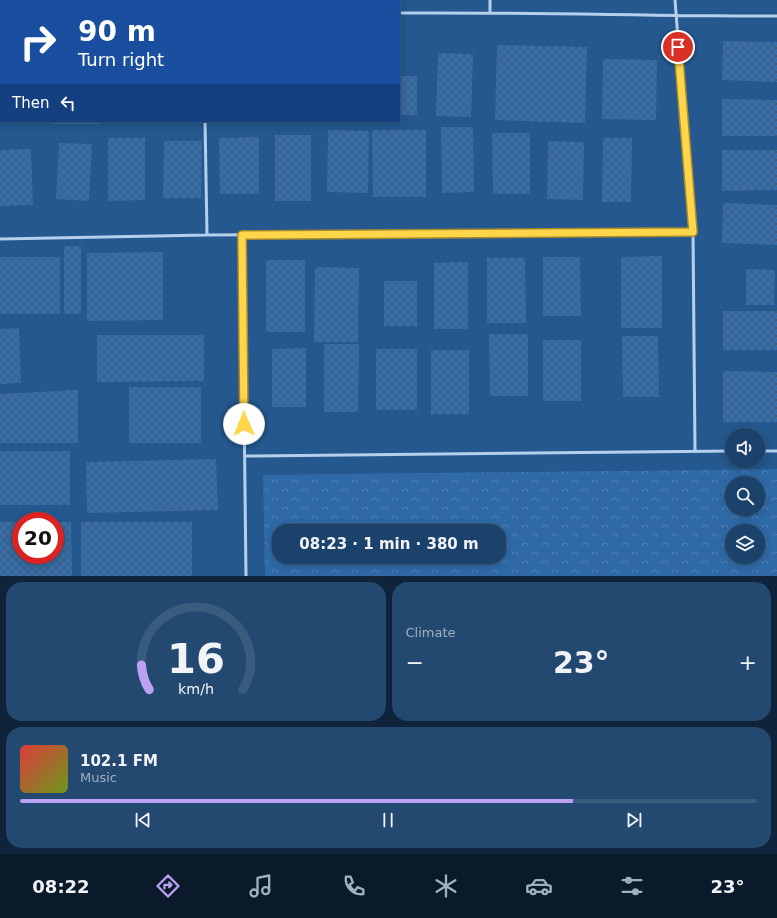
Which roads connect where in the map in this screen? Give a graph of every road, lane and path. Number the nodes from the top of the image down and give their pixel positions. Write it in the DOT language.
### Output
graph roads {
  1 [pos="490,0"];
  2 [pos="675,0"];
  3 [pos="490,12"];
  4 [pos="400,13"];
  5 [pos="676,16"];
  6 [pos="777,16"];
  7 [pos="205,122"];
  8 [pos="693,232"];
  9 [pos="208,235"];
  10 [pos="242,235"];
  11 [pos="0,239"];
  12 [pos="695,451"];
  13 [pos="725,451"];
  14 [pos="765,451"];
  15 [pos="777,451"];
  16 [pos="245,456"];
  17 [pos="246,576"];
  1 -- 3 [label="lane"];
  2 -- 5 [label="lane"];
  3 -- 4 [label="lane"];
  3 -- 5 [label="lane"];
  5 -- 6 [label="lane"];
  5 -- 8 [label="lane"];
  7 -- 9 [label="lane"];
  8 -- 10 [label="lane"];
  8 -- 12 [label="lane"];
  9 -- 10 [label="lane"];
  9 -- 11 [label="lane"];
  10 -- 16 [label="lane"];
  12 -- 13 [label="lane"];
  12 -- 16 [label="lane"];
  14 -- 15 [label="lane"];
  16 -- 17 [label="lane"];
}
